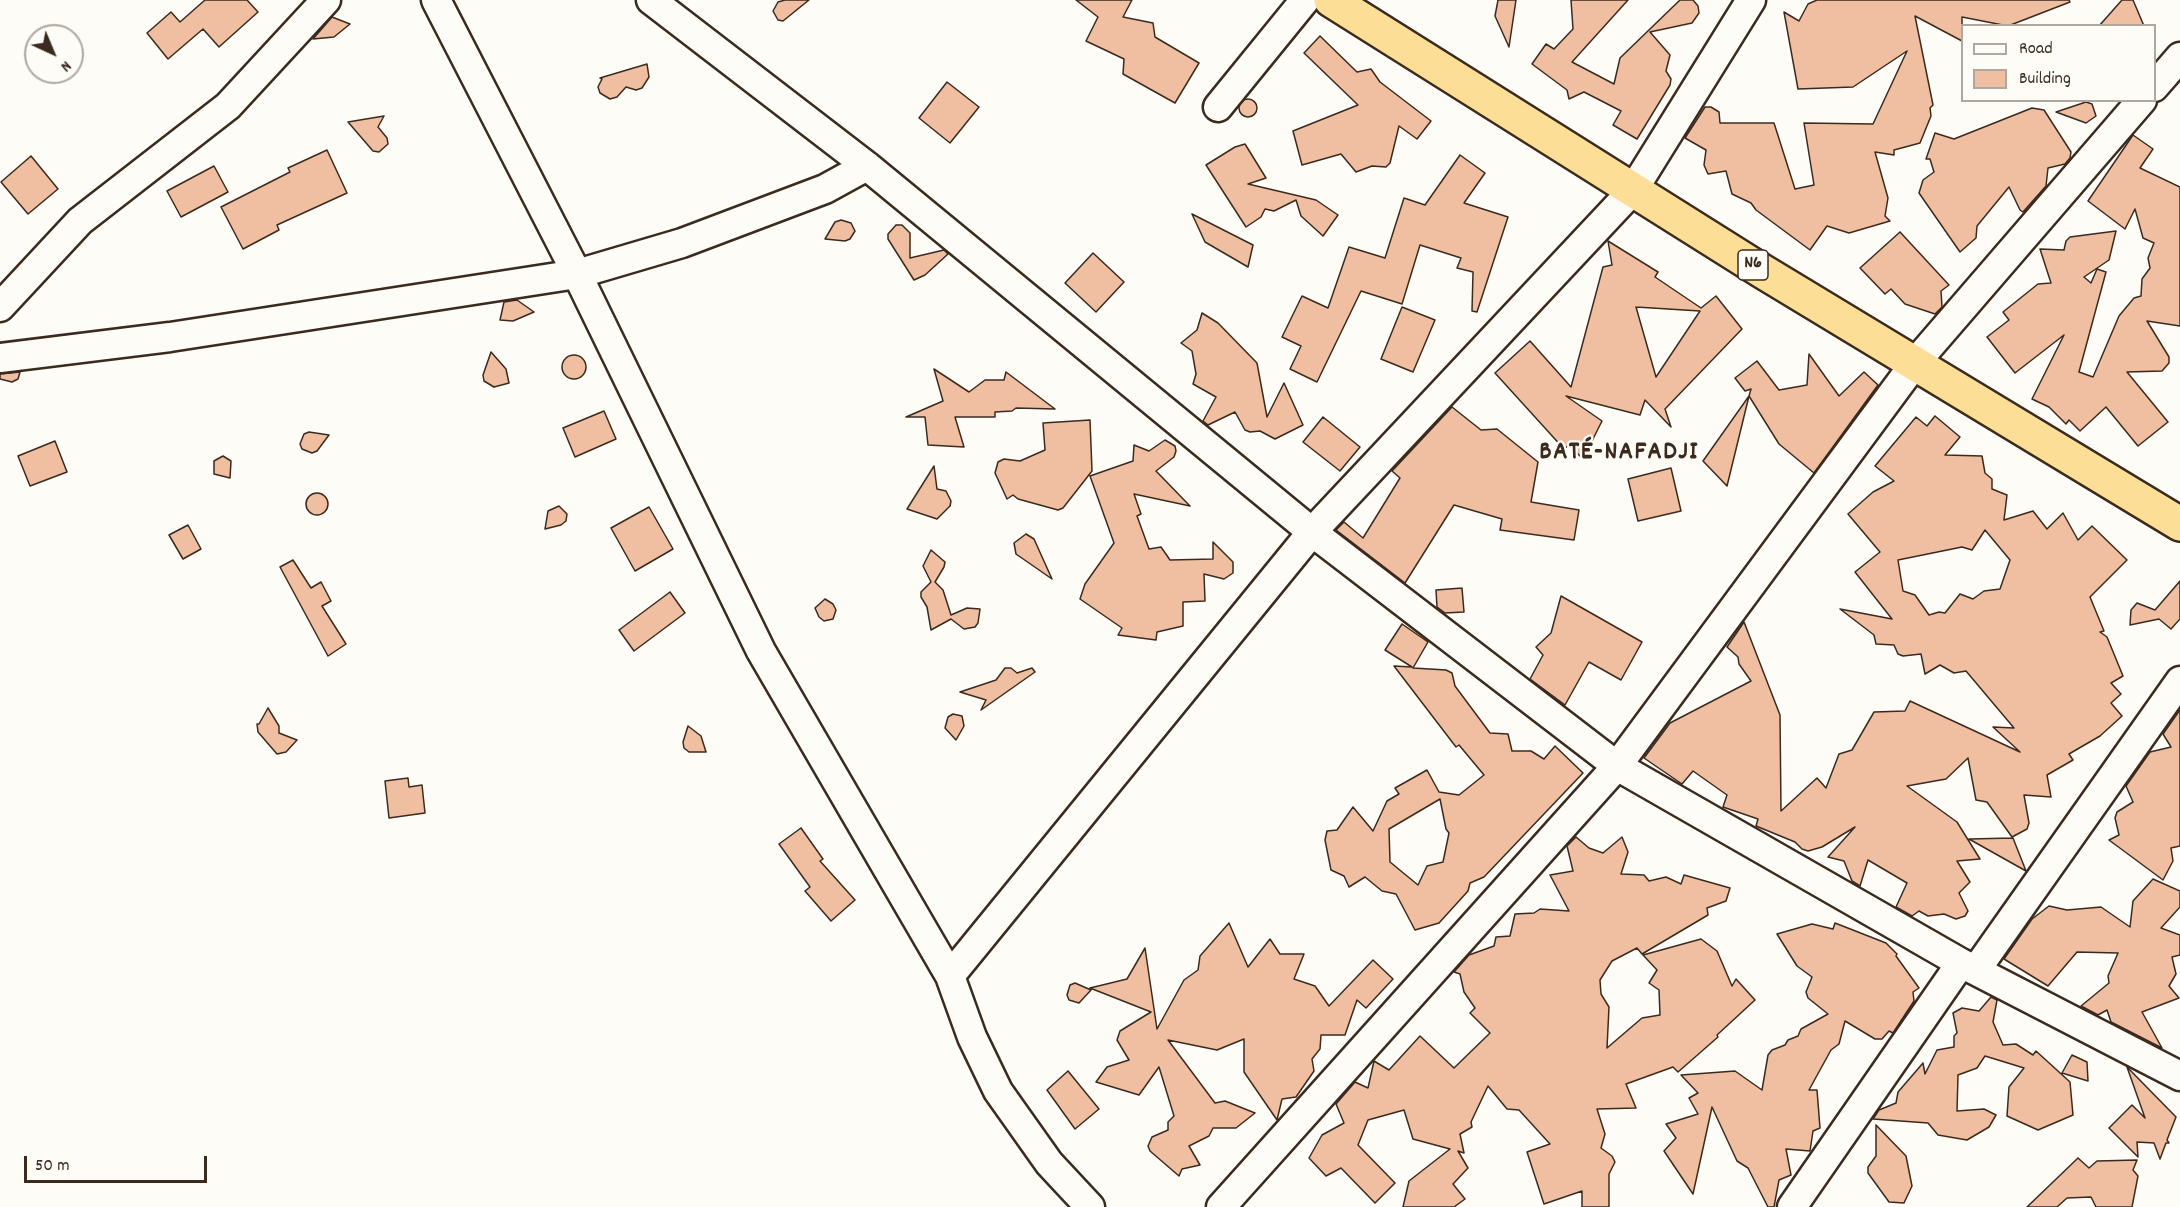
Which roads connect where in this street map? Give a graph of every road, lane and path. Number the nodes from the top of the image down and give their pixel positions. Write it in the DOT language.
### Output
graph roads {
  1 [pos="326,0"];
  2 [pos="436,0"];
  3 [pos="651,0"];
  4 [pos="1305,0"];
  5 [pos="1331,0"];
  6 [pos="1751,0"];
  7 [pos="2180,57"];
  8 [pos="2156,85"];
  9 [pos="2140,102"];
  10 [pos="1218,107"];
  11 [pos="867,166"];
  12 [pos="1633,190"];
  13 [pos="577,274"];
  14 [pos="0,307"];
  15 [pos="0,357"];
  16 [pos="1915,363"];
  17 [pos="2180,524"];
  18 [pos="1312,532"];
  19 [pos="2180,681"];
  20 [pos="1617,766"];
  21 [pos="1968,966"];
  22 [pos="950,976"];
  23 [pos="2180,1076"];
  24 [pos="1089,1207"];
  25 [pos="1221,1207"];
  26 [pos="1792,1207"];
  1 -- 14 [label="street"];
  2 -- 13 [label="street"];
  3 -- 11 [label="street"];
  4 -- 10 [label="street"];
  5 -- 12 [label="highway, N6"];
  6 -- 12 [label="street"];
  7 -- 8 [label="street"];
  9 -- 16 [label="street"];
  11 -- 13 [label="street"];
  11 -- 18 [label="street"];
  12 -- 16 [label="highway, N6"];
  12 -- 18 [label="street"];
  13 -- 15 [label="street"];
  13 -- 22 [label="street"];
  16 -- 17 [label="highway, N6"];
  16 -- 20 [label="street"];
  18 -- 20 [label="street"];
  18 -- 22 [label="street"];
  19 -- 21 [label="street"];
  20 -- 21 [label="street"];
  20 -- 25 [label="street"];
  21 -- 23 [label="street"];
  21 -- 26 [label="street"];
  22 -- 24 [label="street"];
}
